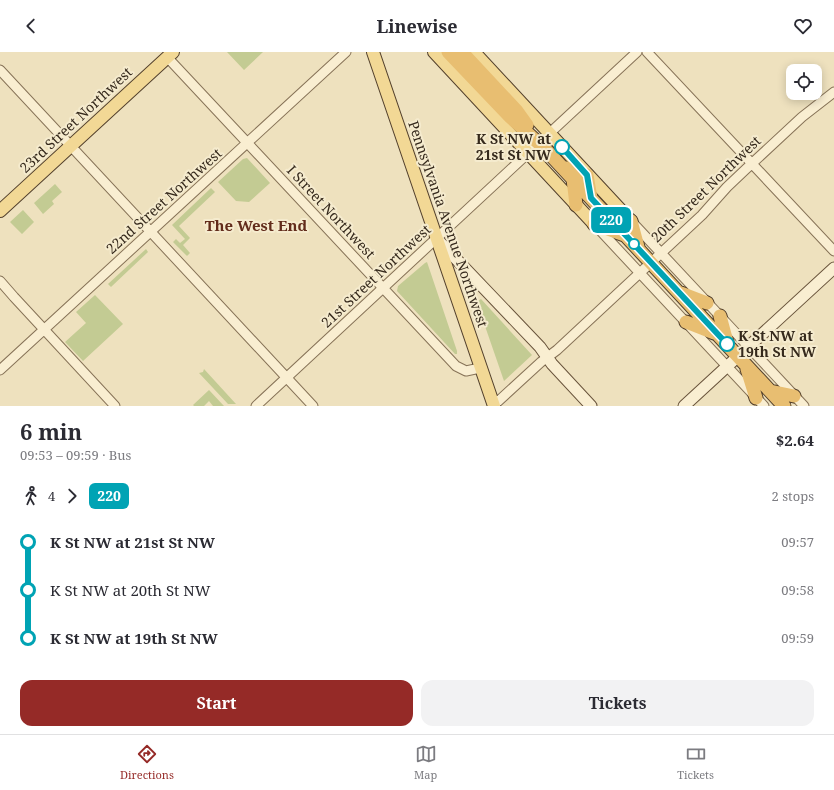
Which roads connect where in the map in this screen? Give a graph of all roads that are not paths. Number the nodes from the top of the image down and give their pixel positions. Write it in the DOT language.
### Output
graph roads {
  1 [pos="346,52"];
  2 [pos="373,52"];
  3 [pos="434,52"];
  4 [pos="448,52"];
  5 [pos="462,52"];
  6 [pos="474,52"];
  7 [pos="637,52"];
  8 [pos="647,52"];
  9 [pos="170,55"];
  10 [pos="0,70"];
  11 [pos="834,92"];
  12 [pos="549,134"];
  13 [pos="539,143"];
  14 [pos="247,144"];
  15 [pos="71,146"];
  16 [pos="528,154"];
  17 [pos="752,164"];
  18 [pos="562,167"];
  19 [pos="587,175"];
  20 [pos="573,179"];
  21 [pos="591,198"];
  22 [pos="576,205"];
  23 [pos="0,211"];
  24 [pos="630,221"];
  25 [pos="594,224"];
  26 [pos="151,232"];
  27 [pos="626,235"];
  28 [pos="437,239"];
  29 [pos="638,249"];
  30 [pos="834,251"];
  31 [pos="661,253"];
  32 [pos="651,262"];
  33 [pos="834,268"];
  34 [pos="640,273"];
  35 [pos="0,281"];
  36 [pos="383,289"];
  37 [pos="678,292"];
  38 [pos="707,303"];
  39 [pos="720,316"];
  40 [pos="686,322"];
  41 [pos="44,330"];
  42 [pos="718,334"];
  43 [pos="728,346"];
  44 [pos="748,347"];
  45 [pos="547,357"];
  46 [pos="742,361"];
  47 [pos="727,366"];
  48 [pos="480,368"];
  49 [pos="0,370"];
  50 [pos="287,378"];
  51 [pos="770,391"];
  52 [pos="794,396"];
  53 [pos="760,402"];
  54 [pos="115,406"];
  55 [pos="256,406"];
  56 [pos="313,406"];
  57 [pos="494,406"];
  58 [pos="591,406"];
  59 [pos="684,406"];
  60 [pos="784,406"];
  61 [pos="804,406"];
  1 -- 14 [label="street, 22nd Street Northwest"];
  2 -- 28 [label="main road, Pennsylvania Avenue Northwest"];
  3 -- 16 [label="main road"];
  4 -- 13 [label="highway"];
  5 -- 13 [label="highway"];
  6 -- 12 [label="main road"];
  7 -- 12 [label="street, 21st Street Northwest"];
  8 -- 17 [label="street"];
  9 -- 14 [label="street, I Street Northwest"];
  9 -- 15 [label="main road, 23rd Street Northwest"];
  10 -- 15 [label="street"];
  11 -- 17 [label="street, 20th Street Northwest"];
  12 -- 13 [label="street, 21st Street Northwest"];
  12 -- 19 [label="main road"];
  13 -- 16 [label="street, 21st Street Northwest"];
  13 -- 18 [label="highway"];
  14 -- 26 [label="street, 22nd Street Northwest"];
  14 -- 36 [label="street, I Street Northwest"];
  15 -- 23 [label="main road, 23rd Street Northwest"];
  15 -- 26 [label="street"];
  16 -- 22 [label="main road"];
  16 -- 28 [label="street, 21st Street Northwest"];
  17 -- 30 [label="street"];
  17 -- 31 [label="street, 20th Street Northwest"];
  18 -- 19 [label="highway"];
  18 -- 20 [label="highway"];
  19 -- 21 [label="highway"];
  19 -- 24 [label="main road"];
  20 -- 21 [label="highway"];
  20 -- 22 [label="highway"];
  21 -- 27 [label="highway"];
  22 -- 25 [label="main road"];
  24 -- 29 [label="highway"];
  24 -- 31 [label="street"];
  25 -- 27 [label="highway"];
  25 -- 34 [label="street"];
  26 -- 41 [label="street, 22nd Street Northwest"];
  26 -- 50 [label="street"];
  27 -- 29 [label="highway"];
  28 -- 36 [label="street, 21st Street Northwest"];
  28 -- 45 [label="main road"];
  28 -- 48 [label="main road, Pennsylvania Avenue Northwest"];
  29 -- 32 [label="highway"];
  31 -- 32 [label="street, 20th Street Northwest"];
  31 -- 38 [label="street"];
  32 -- 34 [label="street, 20th Street Northwest"];
  32 -- 37 [label="highway"];
  33 -- 44 [label="main road"];
  34 -- 40 [label="street"];
  34 -- 45 [label="street, 20th Street Northwest"];
  35 -- 41 [label="street"];
  36 -- 48 [label="street, I Street Northwest"];
  36 -- 50 [label="street, 21st Street Northwest"];
  37 -- 38 [label="highway"];
  37 -- 42 [label="highway"];
  38 -- 39 [label="street"];
  39 -- 43 [label="highway"];
  39 -- 44 [label="street"];
  40 -- 42 [label="highway"];
  40 -- 47 [label="street"];
  41 -- 49 [label="street, 22nd Street Northwest"];
  41 -- 54 [label="street"];
  42 -- 43 [label="highway"];
  43 -- 46 [label="highway"];
  44 -- 46 [label="main road"];
  44 -- 52 [label="street"];
  45 -- 57 [label="street, 20th Street Northwest"];
  45 -- 58 [label="main road"];
  46 -- 47 [label="main road"];
  46 -- 51 [label="highway"];
  46 -- 53 [label="highway"];
  47 -- 53 [label="street"];
  47 -- 59 [label="main road"];
  48 -- 57 [label="main road, Pennsylvania Avenue Northwest"];
  50 -- 55 [label="street, 21st Street Northwest"];
  50 -- 56 [label="street"];
  51 -- 52 [label="highway"];
  51 -- 60 [label="highway"];
  52 -- 61 [label="street"];
}
